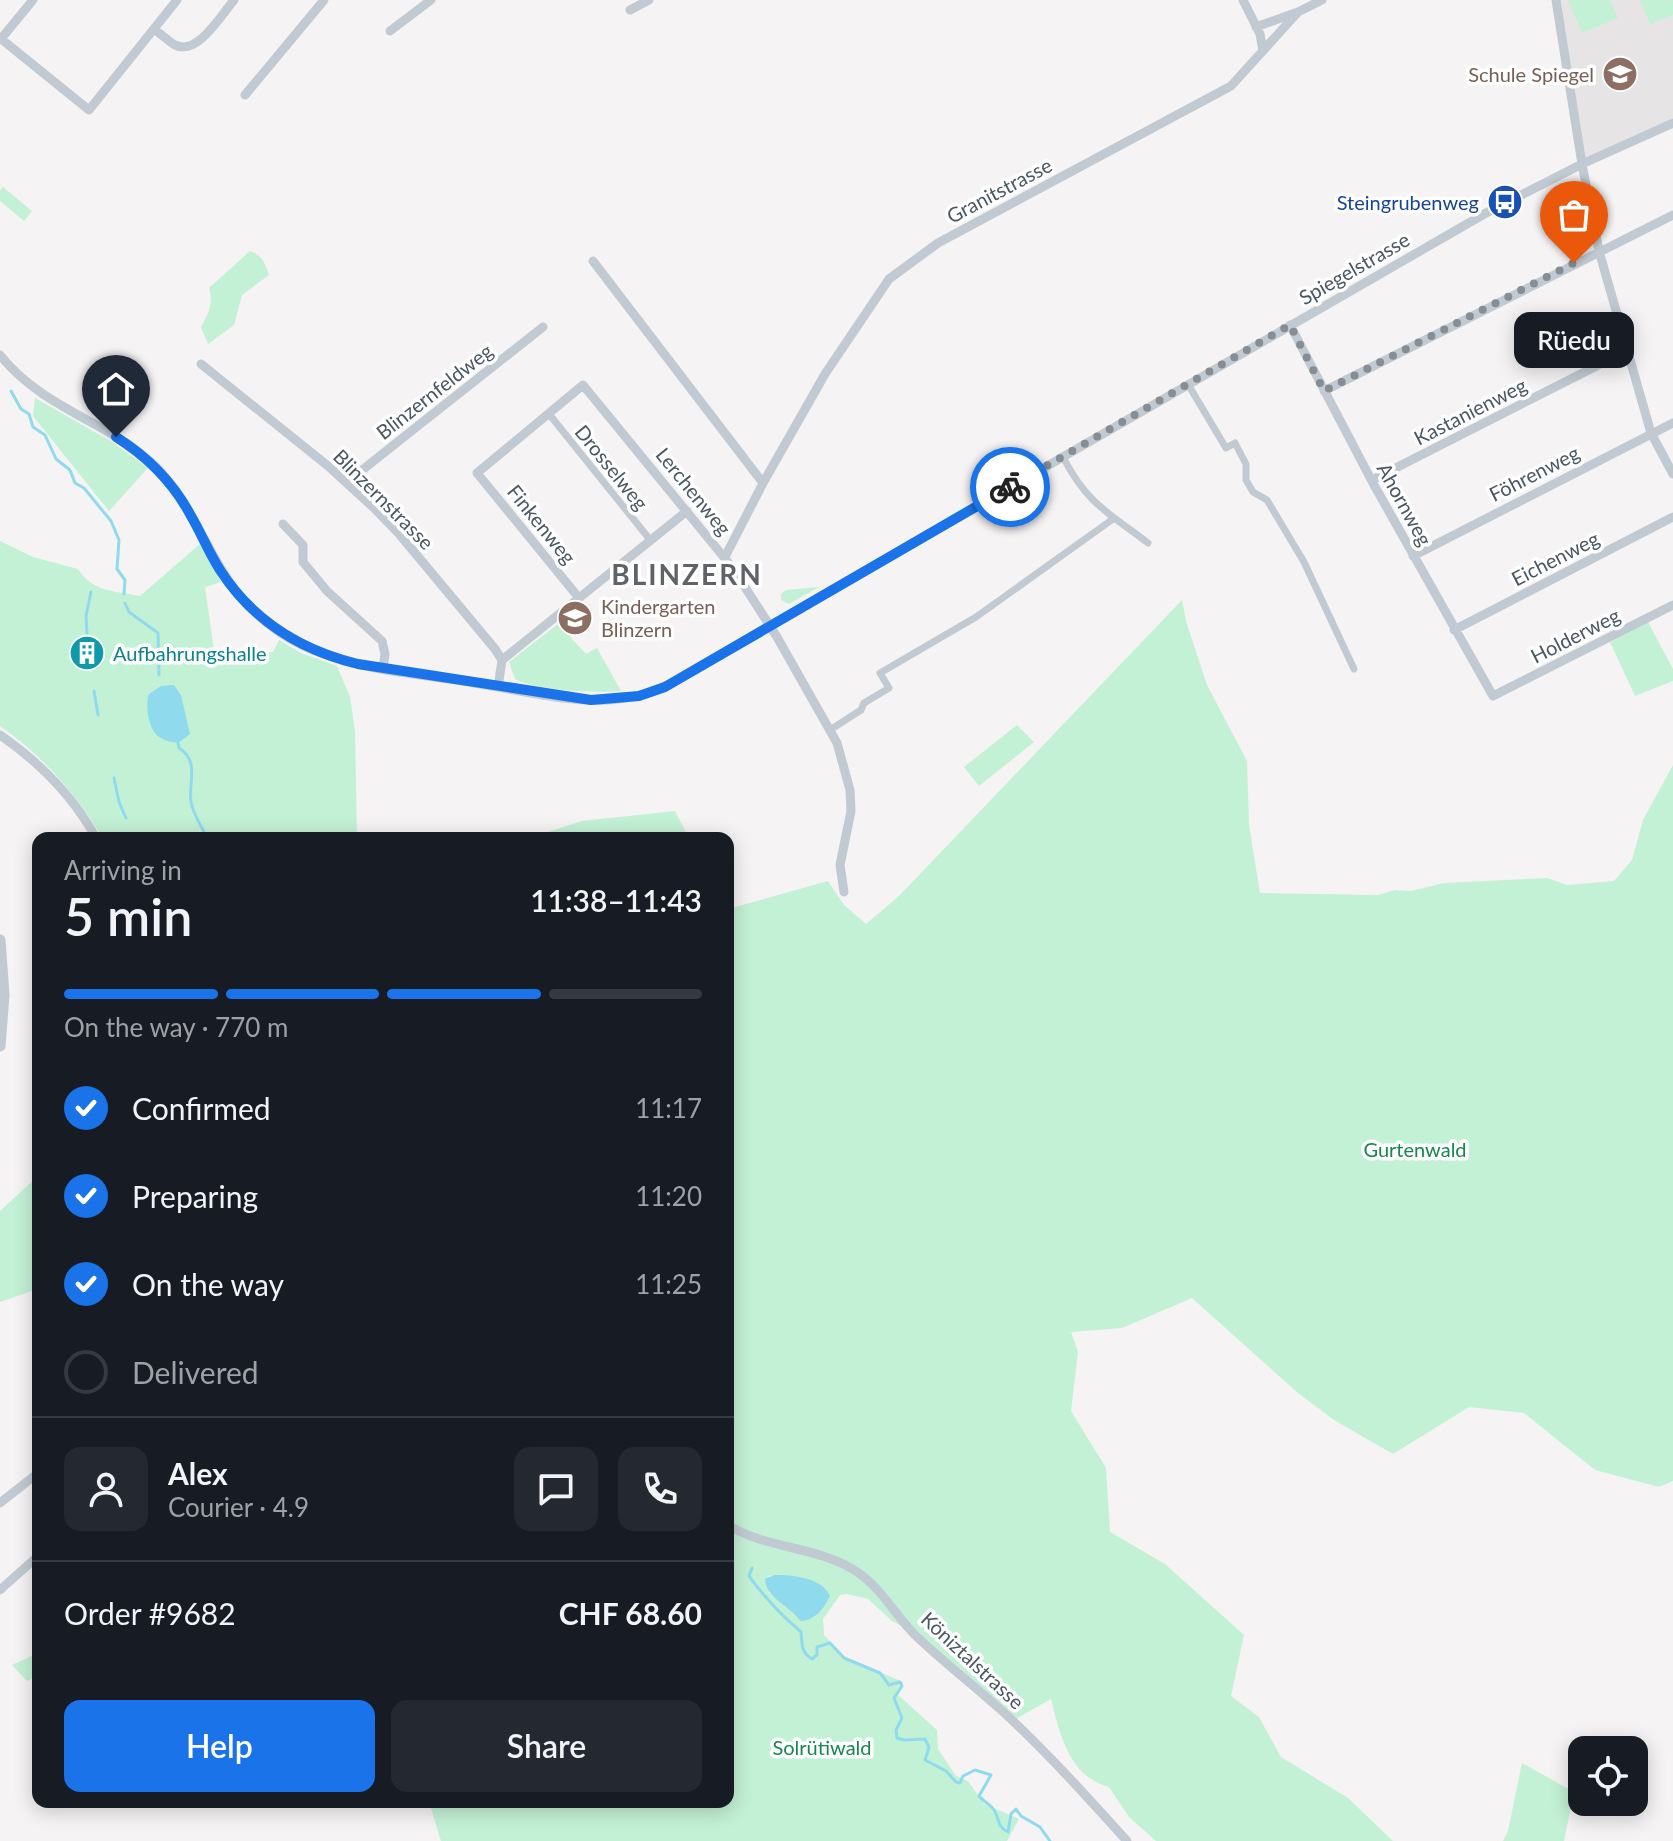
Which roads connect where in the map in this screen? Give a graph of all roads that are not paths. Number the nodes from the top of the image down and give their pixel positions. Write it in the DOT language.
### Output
graph roads {
  1 [pos="33,0"];
  2 [pos="177,0"];
  3 [pos="234,0"];
  4 [pos="324,0"];
  5 [pos="431,0"];
  6 [pos="649,0"];
  7 [pos="1243,0"];
  8 [pos="1322,0"];
  9 [pos="1556,0"];
  10 [pos="630,10"];
  11 [pos="1298,12"];
  12 [pos="1256,27"];
  13 [pos="154,29"];
  14 [pos="390,31"];
  15 [pos="0,39"];
  16 [pos="1263,51"];
  17 [pos="245,95"];
  18 [pos="1673,123"];
  19 [pos="1582,164"];
  20 [pos="1673,215"];
  21 [pos="1599,251"];
  22 [pos="593,261"];
  23 [pos="1290,325"];
  24 [pos="543,327"];
  25 [pos="1626,351"];
  26 [pos="0,355"];
  27 [pos="201,364"];
  28 [pos="1189,386"];
  29 [pos="1324,391"];
  30 [pos="549,414"];
  31 [pos="1673,423"];
  32 [pos="1651,433"];
  33 [pos="1063,457"];
  34 [pos="1673,474"];
  35 [pos="1372,480"];
  36 [pos="347,482"];
  37 [pos="763,483"];
  38 [pos="687,511"];
  39 [pos="1673,517"];
  40 [pos="1113,519"];
  41 [pos="283,524"];
  42 [pos="651,541"];
  43 [pos="1148,543"];
  44 [pos="1413,556"];
  45 [pos="725,557"];
  46 [pos="579,598"];
  47 [pos="1673,605"];
  48 [pos="769,625"];
  49 [pos="1454,630"];
  50 [pos="502,660"];
  51 [pos="383,668"];
  52 [pos="1354,669"];
  53 [pos="498,687"];
  54 [pos="1493,696"];
  55 [pos="830,730"];
  56 [pos="0,735"];
  57 [pos="92,832"];
  58 [pos="844,892"];
  59 [pos="0,940"];
  60 [pos="0,1046"];
  61 [pos="32,1478"];
  62 [pos="0,1503"];
  63 [pos="734,1528"];
  64 [pos="32,1561"];
  65 [pos="0,1590"];
  66 [pos="1127,1841"];
  1 -- 15 [label="street"];
  2 -- 13 [label="street"];
  3 -- 13 [label="street"];
  4 -- 17 [label="street"];
  5 -- 14 [label="street"];
  6 -- 10 [label="street"];
  7 -- 12 [label="street"];
  8 -- 11 [label="street, Granitstrasse"];
  9 -- 19 [label="street"];
  11 -- 12 [label="street"];
  11 -- 16 [label="street, Granitstrasse"];
  12 -- 16 [label="street"];
  13 -- 15 [label="street"];
  16 -- 37 [label="street, Granitstrasse"];
  18 -- 19 [label="street, Spiegelstrasse"];
  19 -- 21 [label="street"];
  19 -- 23 [label="street, Spiegelstrasse"];
  20 -- 21 [label="street"];
  21 -- 25 [label="street"];
  21 -- 29 [label="street"];
  22 -- 37 [label="street"];
  23 -- 28 [label="street, Spiegelstrasse"];
  23 -- 29 [label="street, Ahornweg"];
  24 -- 36 [label="street, Blinzernfeldweg"];
  25 -- 32 [label="street"];
  25 -- 35 [label="street, Kastanienweg"];
  26 -- 51 [label="street, Spiegelstrasse"];
  27 -- 36 [label="street, Blinzernstrasse"];
  28 -- 33 [label="street, Spiegelstrasse"];
  28 -- 52 [label="street"];
  29 -- 35 [label="street, Ahornweg"];
  30 -- 38 [label="street, Lerchenweg"];
  30 -- 42 [label="street, Drosselweg"];
  30 -- 46 [label="street, Finkenweg"];
  31 -- 32 [label="street, Föhrenweg"];
  32 -- 34 [label="street"];
  32 -- 44 [label="street, Föhrenweg"];
  33 -- 40 [label="street"];
  33 -- 48 [label="street, Spiegelstrasse"];
  35 -- 44 [label="street, Ahornweg"];
  36 -- 50 [label="street, Blinzernstrasse"];
  37 -- 45 [label="street, Granitstrasse"];
  38 -- 42 [label="street"];
  38 -- 45 [label="street, Lerchenweg"];
  39 -- 49 [label="street, Eichenweg"];
  40 -- 43 [label="street"];
  40 -- 55 [label="street"];
  41 -- 51 [label="street"];
  42 -- 46 [label="street"];
  44 -- 49 [label="street, Ahornweg"];
  45 -- 48 [label="street, Lerchenweg"];
  46 -- 50 [label="street"];
  47 -- 54 [label="street, Holderweg"];
  48 -- 53 [label="street, Spiegelstrasse"];
  48 -- 55 [label="street, Lerchenweg"];
  49 -- 54 [label="street, Ahornweg"];
  50 -- 53 [label="street"];
  51 -- 53 [label="street, Spiegelstrasse"];
  55 -- 58 [label="street, Lerchenweg"];
  56 -- 57 [label="street"];
  59 -- 60 [label="street"];
  61 -- 62 [label="street"];
  63 -- 66 [label="street, Köniztalstrasse"];
  64 -- 65 [label="street"];
}
